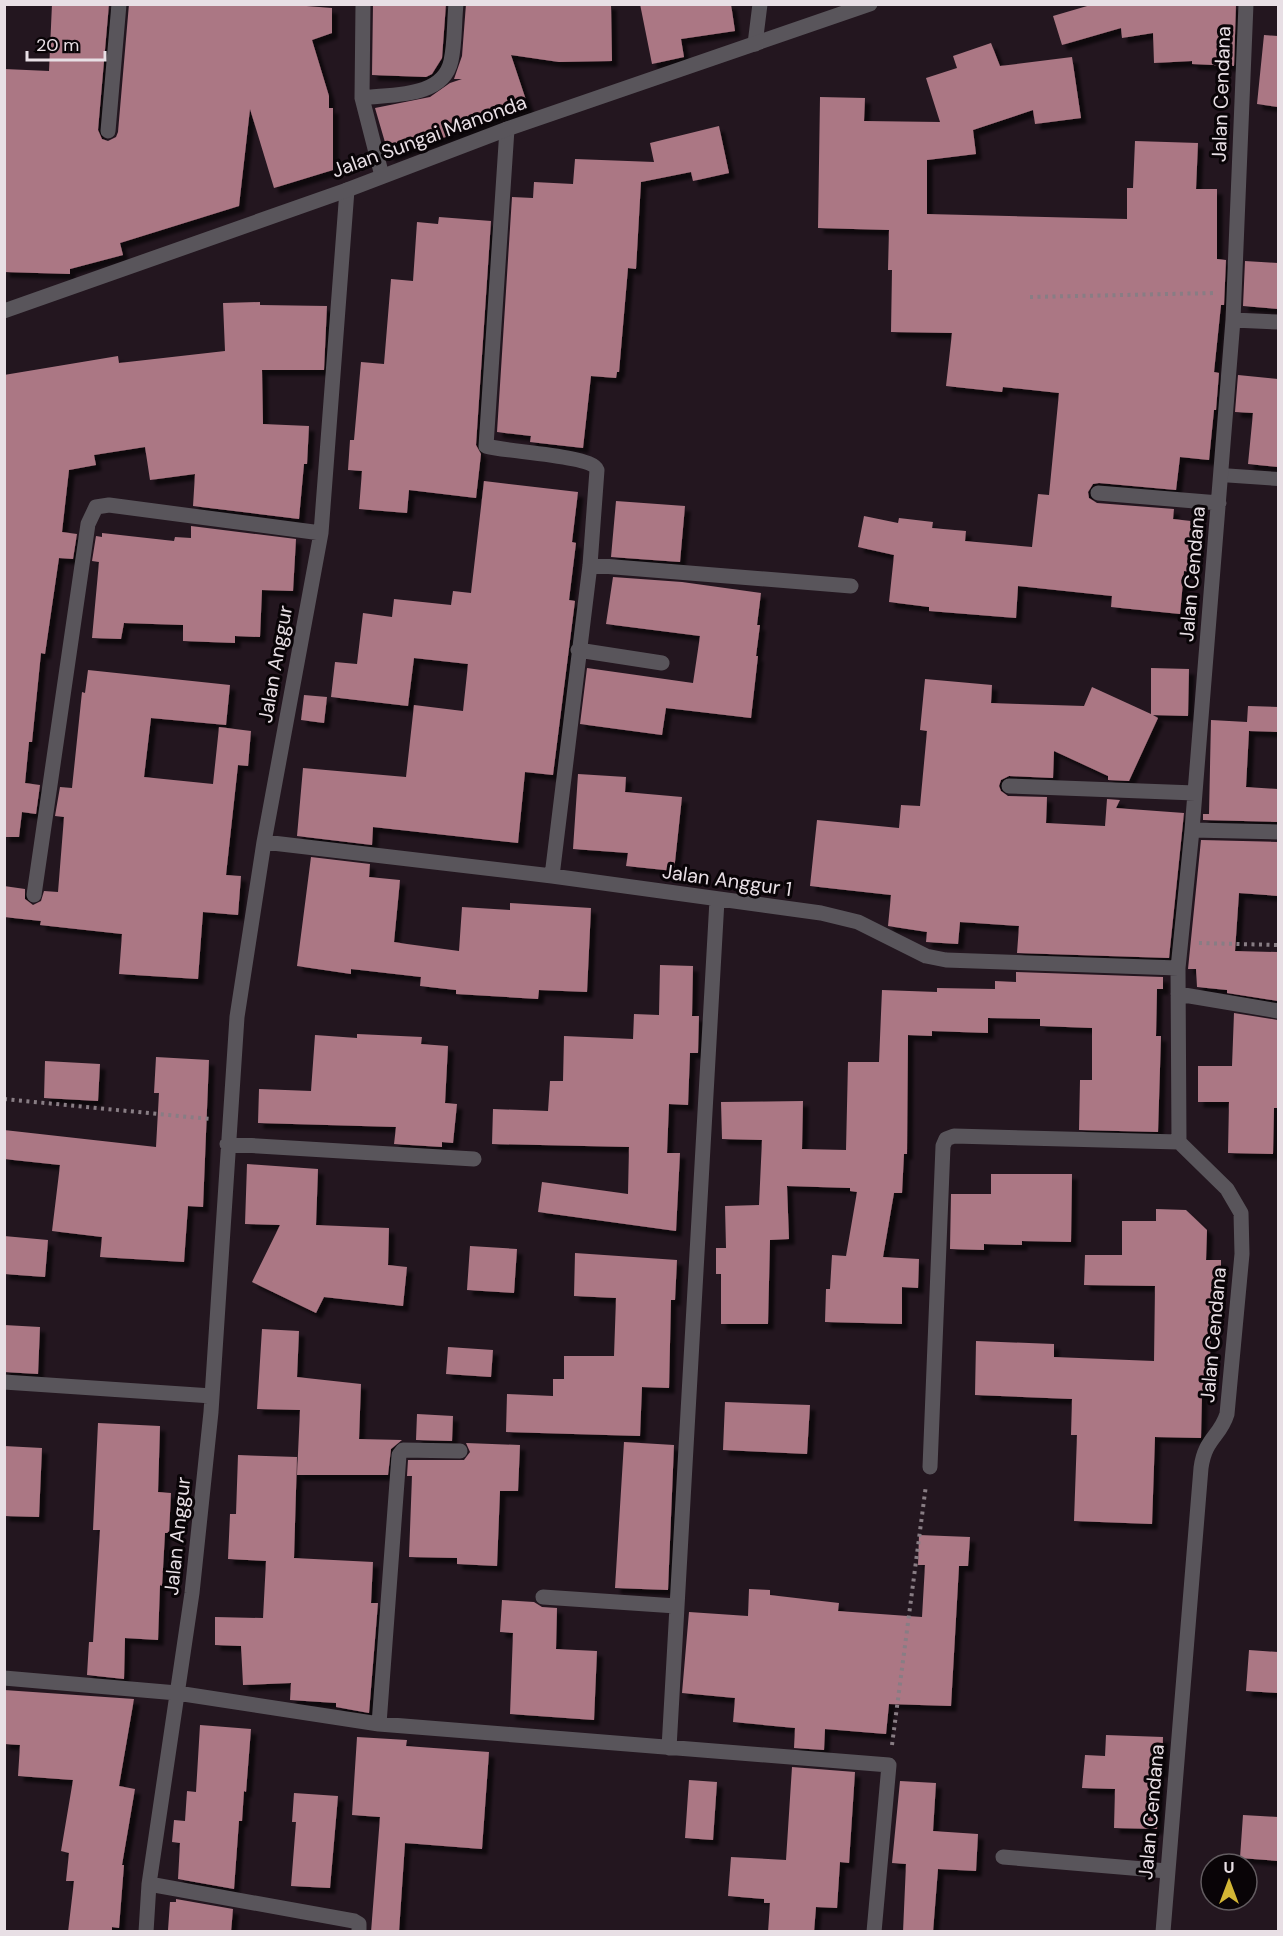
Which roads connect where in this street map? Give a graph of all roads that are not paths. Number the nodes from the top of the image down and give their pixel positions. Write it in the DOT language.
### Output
graph roads {
  1 [pos="119,4"];
  2 [pos="363,4"];
  3 [pos="456,4"];
  4 [pos="760,4"];
  5 [pos="870,4"];
  6 [pos="1246,4"];
  7 [pos="755,44"];
  8 [pos="362,98"];
  9 [pos="507,129"];
  10 [pos="108,131"];
  11 [pos="382,176"];
  12 [pos="347,190"];
  13 [pos="4,311"];
  14 [pos="1233,320"];
  15 [pos="1278,322"];
  16 [pos="1221,475"];
  17 [pos="1278,479"];
  18 [pos="1098,493"];
  19 [pos="1219,503"];
  20 [pos="321,533"];
  21 [pos="590,565"];
  22 [pos="851,586"];
  23 [pos="578,650"];
  24 [pos="662,663"];
  25 [pos="1009,786"];
  26 [pos="1195,793"];
  27 [pos="1192,830"];
  28 [pos="1278,832"];
  29 [pos="264,842"];
  30 [pos="552,876"];
  31 [pos="34,895"];
  32 [pos="717,900"];
  33 [pos="1178,968"];
  34 [pos="1178,994"];
  35 [pos="1278,1011"];
  36 [pos="1179,1142"];
  37 [pos="227,1144"];
  38 [pos="474,1159"];
  39 [pos="4,1382"];
  40 [pos="212,1396"];
  41 [pos="460,1451"];
  42 [pos="930,1467"];
  43 [pos="543,1597"];
  44 [pos="676,1606"];
  45 [pos="4,1678"];
  46 [pos="177,1693"];
  47 [pos="379,1724"];
  48 [pos="669,1748"];
  49 [pos="1003,1857"];
  50 [pos="1167,1871"];
  51 [pos="149,1884"];
  52 [pos="146,1932"];
  53 [pos="359,1932"];
  54 [pos="874,1932"];
  55 [pos="1163,1932"];
  1 -- 10 [label="street"];
  2 -- 8 [label="street"];
  3 -- 8 [label="street"];
  4 -- 7 [label="street"];
  5 -- 7 [label="street, Jalan Sungai Manonda"];
  6 -- 14 [label="street, Jalan Cendana"];
  7 -- 9 [label="street, Jalan Sungai Manonda"];
  8 -- 11 [label="street"];
  9 -- 11 [label="street, Jalan Sungai Manonda"];
  9 -- 21 [label="street"];
  11 -- 12 [label="street, Jalan Sungai Manonda"];
  12 -- 13 [label="street, Jalan Sungai Manonda"];
  12 -- 20 [label="street, Jalan Anggur"];
  14 -- 15 [label="street"];
  14 -- 16 [label="street, Jalan Cendana"];
  16 -- 17 [label="lane"];
  16 -- 19 [label="street, Jalan Cendana"];
  18 -- 19 [label="street"];
  19 -- 26 [label="street, Jalan Cendana"];
  20 -- 29 [label="street, Jalan Anggur"];
  20 -- 31 [label="street"];
  21 -- 22 [label="street"];
  21 -- 23 [label="street"];
  23 -- 24 [label="street"];
  23 -- 30 [label="street"];
  25 -- 26 [label="street"];
  26 -- 27 [label="street, Jalan Cendana"];
  27 -- 28 [label="street"];
  27 -- 33 [label="street, Jalan Cendana"];
  29 -- 30 [label="street, Jalan Anggur 1"];
  29 -- 37 [label="street, Jalan Anggur"];
  30 -- 32 [label="street, Jalan Anggur 1"];
  32 -- 33 [label="street, Jalan Anggur 1"];
  32 -- 44 [label="street"];
  33 -- 34 [label="street, Jalan Cendana"];
  34 -- 35 [label="street"];
  34 -- 36 [label="street, Jalan Cendana"];
  36 -- 42 [label="street"];
  36 -- 50 [label="street, Jalan Cendana"];
  37 -- 38 [label="street"];
  37 -- 40 [label="street, Jalan Anggur"];
  39 -- 40 [label="street"];
  40 -- 46 [label="street, Jalan Anggur"];
  41 -- 47 [label="street"];
  43 -- 44 [label="street"];
  44 -- 48 [label="street"];
  45 -- 46 [label="street"];
  46 -- 47 [label="street"];
  46 -- 51 [label="street, Jalan Anggur"];
  47 -- 48 [label="street"];
  48 -- 54 [label="street"];
  49 -- 50 [label="street"];
  50 -- 55 [label="street, Jalan Cendana"];
  51 -- 52 [label="street, Jalan Anggur"];
  51 -- 53 [label="street"];
}
